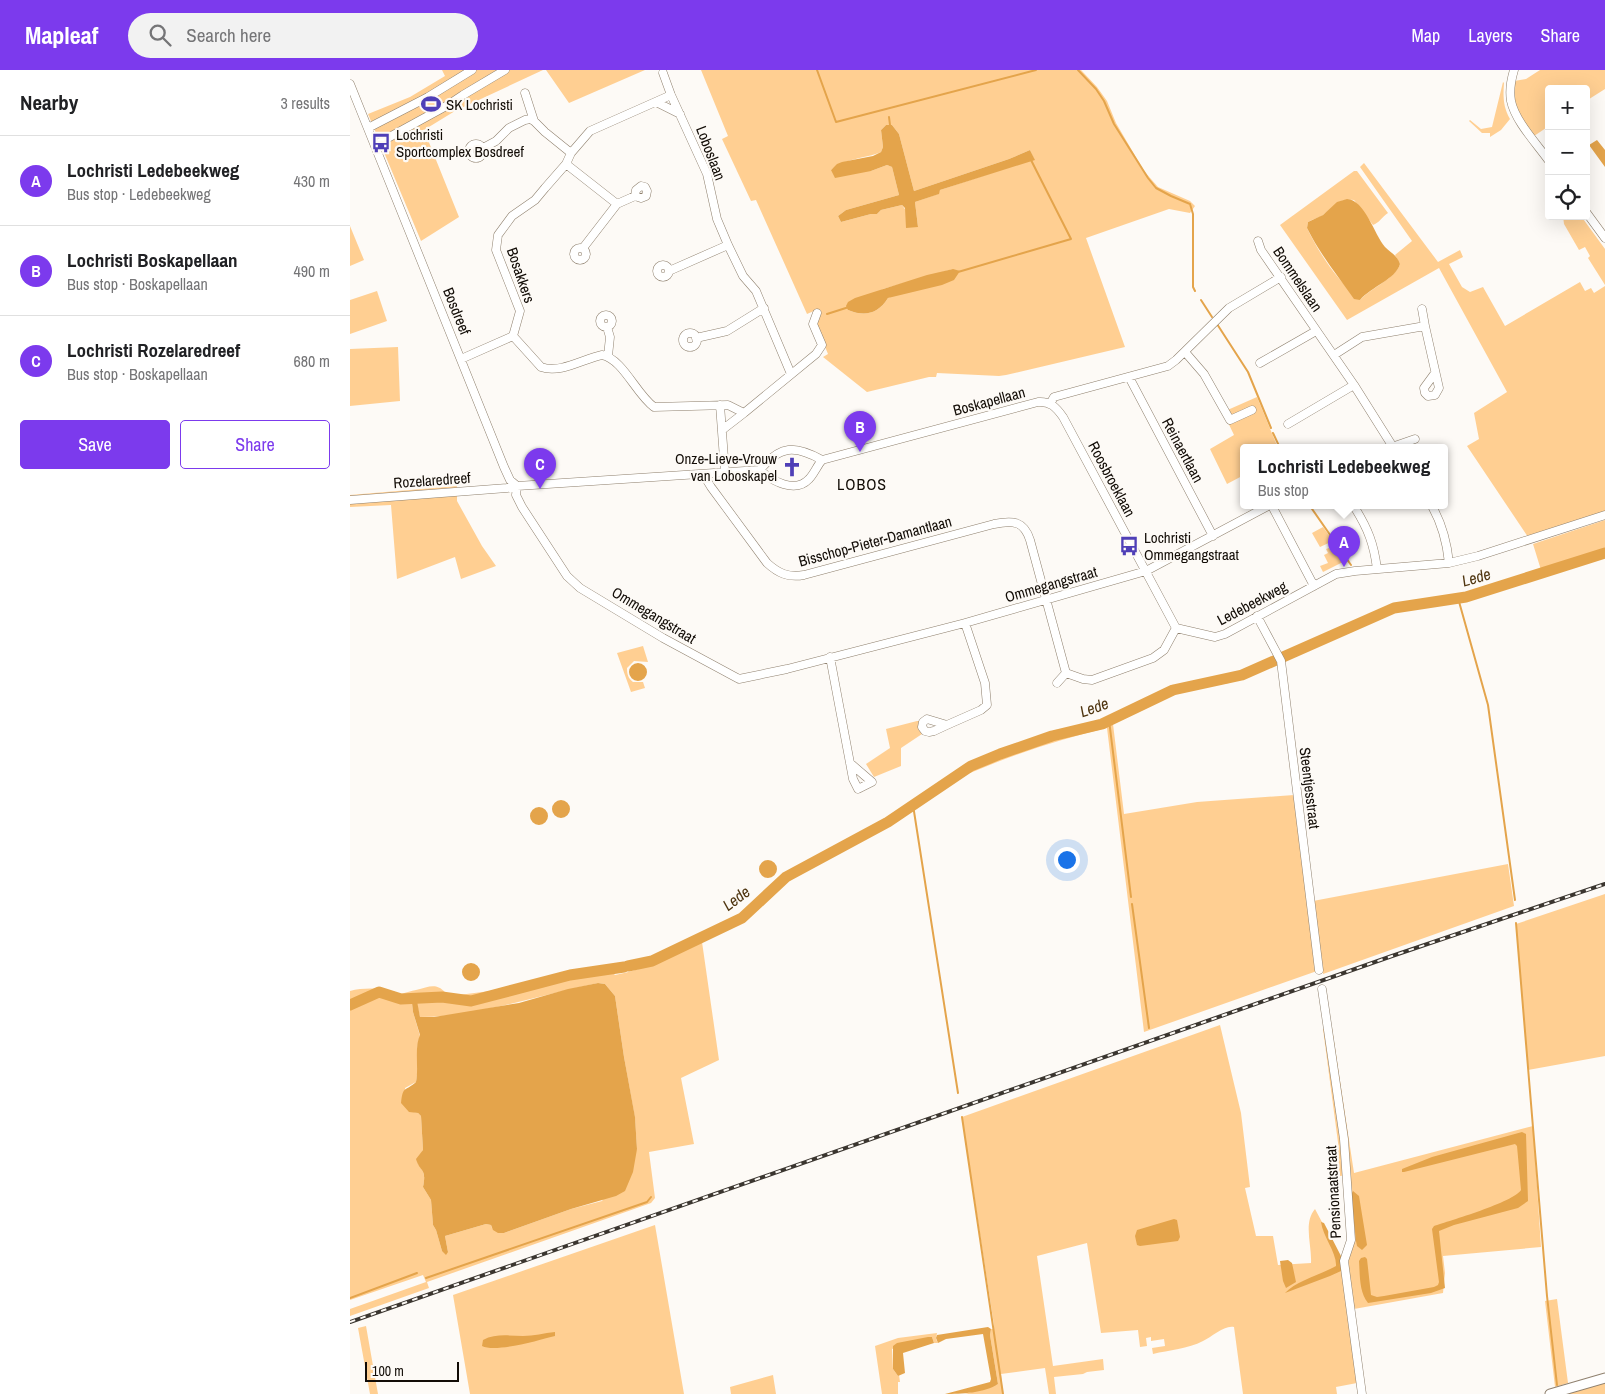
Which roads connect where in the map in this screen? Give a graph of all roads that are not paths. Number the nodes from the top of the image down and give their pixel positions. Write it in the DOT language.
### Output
graph roads {
  1 [pos="472,70"];
  2 [pos="505,70"];
  3 [pos="1514,70"];
  4 [pos="663,73"];
  5 [pos="350,84"];
  6 [pos="525,93"];
  7 [pos="671,95"];
  8 [pos="656,102"];
  9 [pos="680,114"];
  10 [pos="534,121"];
  11 [pos="368,128"];
  12 [pos="374,145"];
  13 [pos="483,148"];
  14 [pos="571,153"];
  15 [pos="1545,154"];
  16 [pos="566,164"];
  17 [pos="635,196"];
  18 [pos="617,204"];
  19 [pos="1590,217"];
  20 [pos="1605,238"];
  21 [pos="1258,242"];
  22 [pos="728,245"];
  23 [pos="583,248"];
  24 [pos="669,271"];
  25 [pos="1281,277"];
  26 [pos="764,308"];
  27 [pos="1422,310"];
  28 [pos="817,313"];
  29 [pos="1425,326"];
  30 [pos="607,327"];
  31 [pos="1316,331"];
  32 [pos="513,336"];
  33 [pos="696,338"];
  34 [pos="1185,352"];
  35 [pos="1334,355"];
  36 [pos="608,356"];
  37 [pos="461,359"];
  38 [pos="1260,363"];
  39 [pos="1435,373"];
  40 [pos="792,374"];
  41 [pos="1129,377"];
  42 [pos="1354,385"];
  43 [pos="1050,404"];
  44 [pos="720,405"];
  45 [pos="1252,410"];
  46 [pos="744,413"];
  47 [pos="1288,424"];
  48 [pos="722,430"];
  49 [pos="1415,439"];
  50 [pos="1389,444"];
  51 [pos="1402,444"];
  52 [pos="822,460"];
  53 [pos="760,470"];
  54 [pos="725,472"];
  55 [pos="704,474"];
  56 [pos="516,486"];
  57 [pos="350,500"];
  58 [pos="1262,509"];
  59 [pos="1274,509"];
  60 [pos="1356,509"];
  61 [pos="1434,509"];
  62 [pos="1605,515"];
  63 [pos="1213,536"];
  64 [pos="1449,563"];
  65 [pos="1377,569"];
  66 [pos="1146,570"];
  67 [pos="1314,586"];
  68 [pos="1046,600"];
  69 [pos="1258,616"];
  70 [pos="965,623"];
  71 [pos="1176,628"];
  72 [pos="830,657"];
  73 [pos="1066,673"];
  74 [pos="1057,682"];
  75 [pos="947,724"];
  76 [pos="850,763"];
  77 [pos="1319,970"];
  78 [pos="1322,988"];
  79 [pos="1605,1378"];
  80 [pos="1362,1394"];
  81 [pos="1550,1394"];
  1 -- 11 [label="street"];
  2 -- 12 [label="street"];
  3 -- 15 [label="street"];
  4 -- 7 [label="street, Loboslaan"];
  5 -- 11 [label="street, Bosdreef"];
  6 -- 10 [label="street"];
  7 -- 8 [label="street, Bosakkers"];
  7 -- 9 [label="street, Loboslaan"];
  8 -- 9 [label="street"];
  8 -- 14 [label="street, Bosakkers"];
  9 -- 22 [label="street, Loboslaan"];
  10 -- 13 [label="street"];
  10 -- 14 [label="street"];
  11 -- 12 [label="street, Bosdreef"];
  12 -- 37 [label="street, Bosdreef"];
  14 -- 16 [label="street, Bosakkers"];
  16 -- 18 [label="street"];
  16 -- 32 [label="street, Bosakkers"];
  17 -- 18 [label="street"];
  18 -- 23 [label="street"];
  19 -- 20 [label="street"];
  21 -- 25 [label="street, Bommelslaan"];
  22 -- 24 [label="street"];
  22 -- 26 [label="street, Loboslaan"];
  25 -- 31 [label="street, Bommelslaan"];
  25 -- 34 [label="street, Boskapellaan"];
  26 -- 33 [label="street"];
  26 -- 40 [label="street, Loboslaan"];
  27 -- 29 [label="street"];
  28 -- 40 [label="street"];
  29 -- 35 [label="street"];
  29 -- 39 [label="street"];
  30 -- 36 [label="street"];
  31 -- 35 [label="street, Bommelslaan"];
  31 -- 38 [label="street, Bommelslaan"];
  32 -- 36 [label="street"];
  32 -- 37 [label="street"];
  34 -- 41 [label="street, Boskapellaan"];
  34 -- 45 [label="street"];
  35 -- 42 [label="street, Bommelslaan"];
  36 -- 44 [label="street"];
  37 -- 56 [label="street, Bosdreef"];
  40 -- 46 [label="street"];
  41 -- 43 [label="street, Boskapellaan"];
  41 -- 63 [label="street, Reinaertlaan"];
  42 -- 47 [label="street"];
  42 -- 50 [label="street, Bommelslaan"];
  43 -- 52 [label="street, Boskapellaan"];
  43 -- 66 [label="street, Roosbroeklaan"];
  44 -- 46 [label="street"];
  44 -- 48 [label="street"];
  46 -- 48 [label="street"];
  48 -- 54 [label="street"];
  49 -- 51 [label="street"];
  52 -- 53 [label="street"];
  52 -- 53 [label="street"];
  53 -- 54 [label="street"];
  54 -- 55 [label="street"];
  55 -- 56 [label="street"];
  55 -- 68 [label="street, Bisschop-Pieter-Damantlaan"];
  56 -- 57 [label="street, Rozelaredreef"];
  56 -- 72 [label="street, Ommegangstraat"];
  58 -- 63 [label="street, Ommegangstraat"];
  59 -- 67 [label="street"];
  60 -- 65 [label="street"];
  61 -- 64 [label="street"];
  62 -- 64 [label="street, Ledebeekweg"];
  63 -- 66 [label="street, Ommegangstraat"];
  64 -- 65 [label="street, Ledebeekweg"];
  65 -- 67 [label="street, Ledebeekweg"];
  66 -- 68 [label="street, Ommegangstraat"];
  66 -- 71 [label="street, Roosbroeklaan"];
  67 -- 69 [label="street, Ledebeekweg"];
  68 -- 70 [label="street, Ommegangstraat"];
  68 -- 73 [label="street"];
  69 -- 71 [label="street, Ledebeekweg"];
  69 -- 77 [label="street, Steentjesstraat"];
  70 -- 72 [label="street, Ommegangstraat"];
  70 -- 75 [label="street"];
  71 -- 73 [label="street"];
  72 -- 76 [label="street"];
  73 -- 74 [label="street"];
  78 -- 80 [label="street, Pensionaatstraat"];
  79 -- 81 [label="street"];
}
